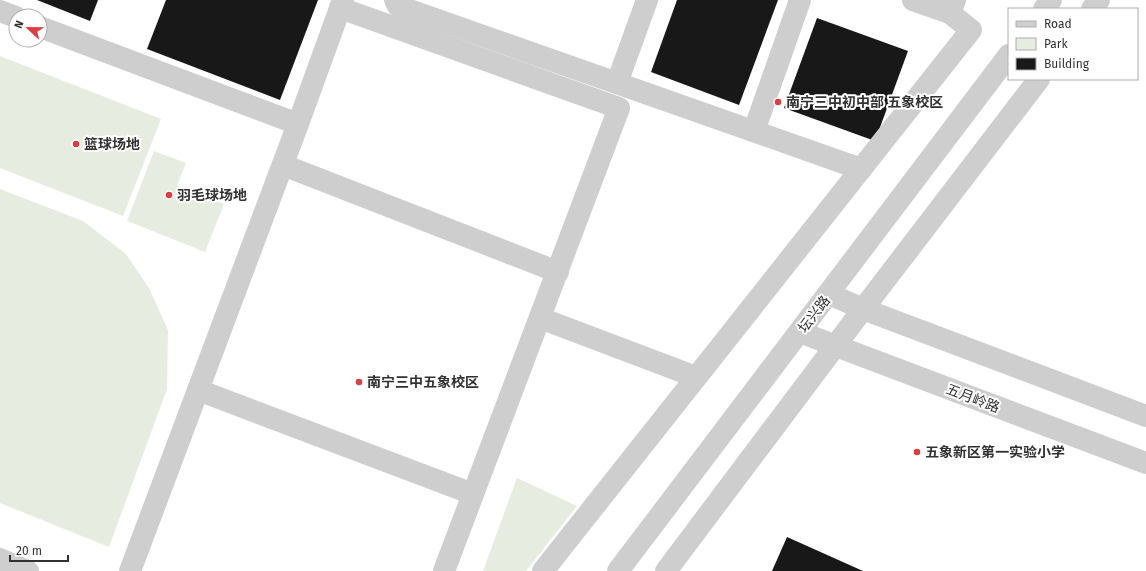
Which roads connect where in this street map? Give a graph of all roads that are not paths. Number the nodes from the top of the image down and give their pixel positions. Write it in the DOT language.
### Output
graph roads {
  1 [pos="395,0"];
  2 [pos="647,0"];
  3 [pos="800,0"];
  4 [pos="913,0"];
  5 [pos="1051,0"];
  6 [pos="1099,0"];
  7 [pos="342,4"];
  8 [pos="952,7"];
  9 [pos="1045,8"];
  10 [pos="1093,8"];
  11 [pos="48,29"];
  12 [pos="1008,57"];
  13 [pos="1038,80"];
  14 [pos="617,83"];
  15 [pos="298,124"];
  16 [pos="754,131"];
  17 [pos="283,165"];
  18 [pos="861,169"];
  19 [pos="558,272"];
  20 [pos="829,294"];
  21 [pos="863,309"];
  22 [pos="540,318"];
  23 [pos="800,332"];
  24 [pos="836,346"];
  25 [pos="696,377"];
  26 [pos="198,390"];
  27 [pos="1146,416"];
  28 [pos="1146,463"];
  29 [pos="473,494"];
  30 [pos="0,559"];
  31 [pos="28,571"];
  32 [pos="130,571"];
  33 [pos="444,571"];
  34 [pos="543,571"];
  35 [pos="618,571"];
  36 [pos="666,571"];
  1 -- 14 [label="street"];
  2 -- 14 [label="street"];
  3 -- 16 [label="street"];
  4 -- 8 [label="street"];
  5 -- 9 [label="street"];
  6 -- 10 [label="street"];
  7 -- 15 [label="street"];
  7 -- 19 [label="street"];
  8 -- 18 [label="street"];
  11 -- 15 [label="street"];
  12 -- 20 [label="street, 坛兴路"];
  13 -- 21 [label="street"];
  14 -- 16 [label="street"];
  15 -- 17 [label="street"];
  16 -- 18 [label="street"];
  17 -- 19 [label="street"];
  17 -- 26 [label="street"];
  18 -- 25 [label="street"];
  19 -- 22 [label="street"];
  20 -- 21 [label="street"];
  20 -- 23 [label="street, 坛兴路"];
  21 -- 24 [label="street"];
  21 -- 27 [label="street"];
  22 -- 25 [label="street"];
  22 -- 29 [label="street"];
  23 -- 24 [label="street, 五月岭路"];
  23 -- 35 [label="street, 坛兴路"];
  24 -- 28 [label="street, 五月岭路"];
  24 -- 36 [label="street"];
  25 -- 34 [label="street"];
  26 -- 29 [label="street"];
  26 -- 32 [label="street"];
  29 -- 33 [label="street"];
  30 -- 31 [label="street"];
}
